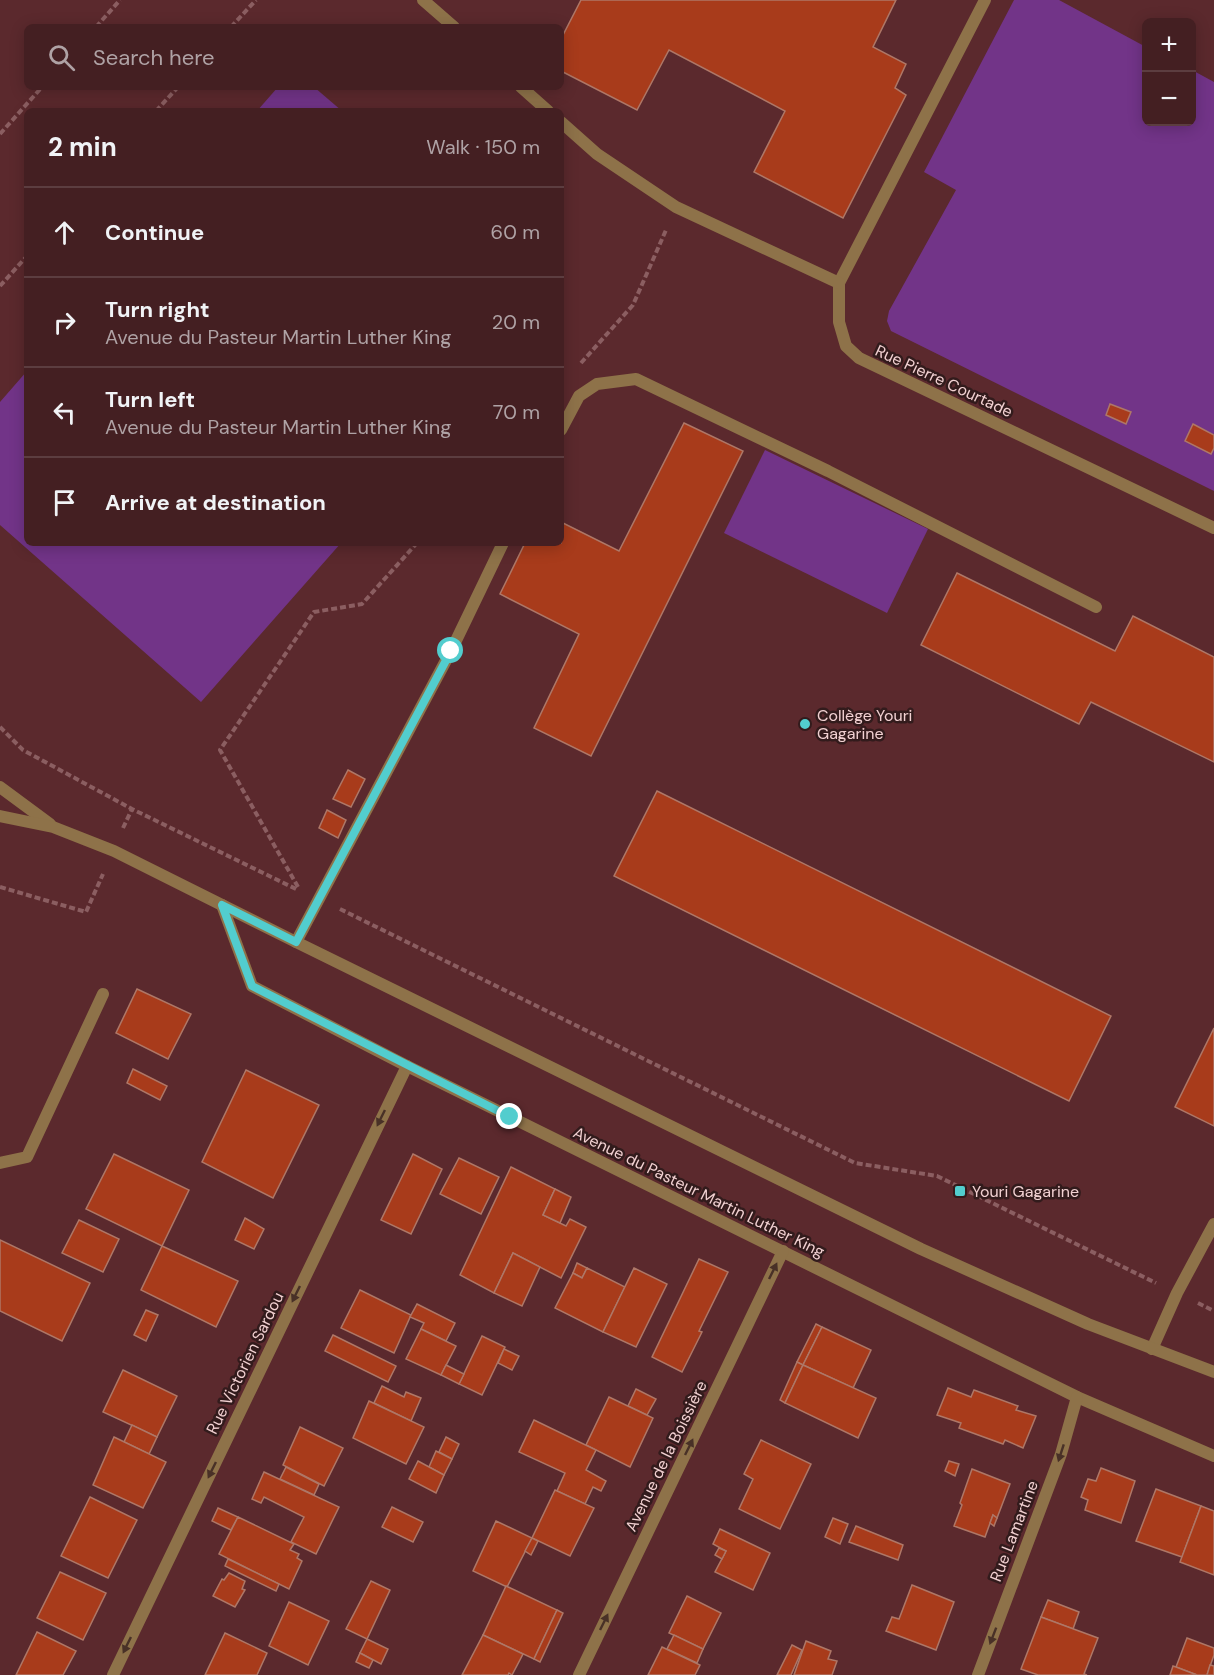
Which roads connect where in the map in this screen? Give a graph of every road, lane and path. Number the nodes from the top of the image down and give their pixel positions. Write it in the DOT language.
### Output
graph roads {
  1 [pos="120,0"];
  2 [pos="255,0"];
  3 [pos="423,0"];
  4 [pos="985,0"];
  5 [pos="99,24"];
  6 [pos="234,24"];
  7 [pos="451,24"];
  8 [pos="39,90"];
  9 [pos="175,90"];
  10 [pos="524,90"];
  11 [pos="159,108"];
  12 [pos="545,108"];
  13 [pos="564,125"];
  14 [pos="0,134"];
  15 [pos="676,207"];
  16 [pos="24,259"];
  17 [pos="839,283"];
  18 [pos="0,286"];
  19 [pos="577,367"];
  20 [pos="564,424"];
  21 [pos="1214,528"];
  22 [pos="414,546"];
  23 [pos="502,546"];
  24 [pos="1096,607"];
  25 [pos="0,726"];
  26 [pos="0,787"];
  27 [pos="0,816"];
  28 [pos="53,826"];
  29 [pos="105,870"];
  30 [pos="0,887"];
  31 [pos="318,898"];
  32 [pos="222,905"];
  33 [pos="296,942"];
  34 [pos="103,994"];
  35 [pos="407,1066"];
  36 [pos="0,1164"];
  37 [pos="1214,1224"];
  38 [pos="783,1251"];
  39 [pos="1177,1293"];
  40 [pos="1214,1311"];
  41 [pos="1152,1349"];
  42 [pos="1214,1372"];
  43 [pos="1077,1396"];
  44 [pos="1214,1456"];
  45 [pos="113,1675"];
  46 [pos="579,1675"];
  47 [pos="978,1675"];
  1 -- 5 [label="path"];
  2 -- 6 [label="path"];
  3 -- 7 [label="street"];
  4 -- 17 [label="street, Rue Pierre Courtade"];
  8 -- 14 [label="path"];
  9 -- 11 [label="path"];
  10 -- 12 [label="street"];
  13 -- 15 [label="street"];
  15 -- 17 [label="street"];
  15 -- 19 [label="path"];
  16 -- 18 [label="path"];
  17 -- 21 [label="street, Rue Pierre Courtade"];
  20 -- 24 [label="street"];
  22 -- 25 [label="path"];
  23 -- 31 [label="street"];
  26 -- 28 [label="street"];
  27 -- 28 [label="street"];
  28 -- 32 [label="street"];
  29 -- 30 [label="path"];
  31 -- 33 [label="street"];
  31 -- 39 [label="path"];
  32 -- 33 [label="street"];
  32 -- 35 [label="street, Avenue du Pasteur Martin Luther King"];
  33 -- 41 [label="street"];
  34 -- 36 [label="street"];
  35 -- 38 [label="street, Avenue du Pasteur Martin Luther King"];
  35 -- 45 [label="street, Rue Victorien Sardou, one-way"];
  37 -- 39 [label="street"];
  38 -- 43 [label="street, Avenue du Pasteur Martin Luther King"];
  46 -- 38 [label="street, Avenue de la Boissière, one-way"];
  39 -- 40 [label="path"];
  39 -- 41 [label="street"];
  41 -- 42 [label="street"];
  43 -- 44 [label="street, Avenue du Pasteur Martin Luther King"];
  43 -- 47 [label="street, Rue Lamartine, one-way"];
}
